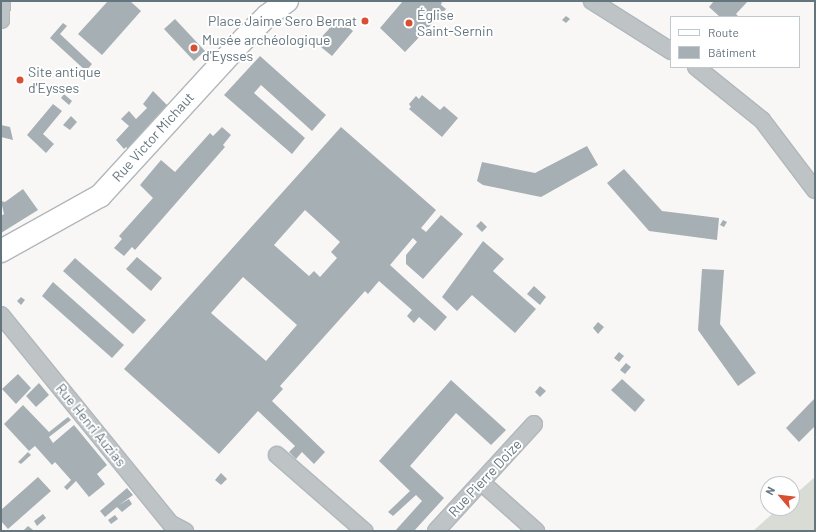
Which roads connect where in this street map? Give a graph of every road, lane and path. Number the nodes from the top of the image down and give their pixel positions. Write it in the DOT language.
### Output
graph roads {
  1 [pos="2,1"];
  2 [pos="287,1"];
  3 [pos="592,1"];
  4 [pos="1,20"];
  5 [pos="670,50"];
  6 [pos="697,68"];
  7 [pos="815,190"];
  8 [pos="1,251"];
  9 [pos="1,315"];
  10 [pos="534,424"];
  11 [pos="277,455"];
  12 [pos="481,482"];
  13 [pos="185,531"];
  14 [pos="364,531"];
  15 [pos="436,531"];
  16 [pos="536,531"];
  1 -- 4 [label="street"];
  2 -- 8 [label="street, Rue Victor Michaut"];
  3 -- 5 [label="street"];
  6 -- 7 [label="street"];
  9 -- 13 [label="street, Rue Henri Auzias"];
  10 -- 12 [label="street, Rue Pierre Doize"];
  11 -- 14 [label="street"];
  12 -- 15 [label="street, Rue Pierre Doize"];
  12 -- 16 [label="street"];
}
